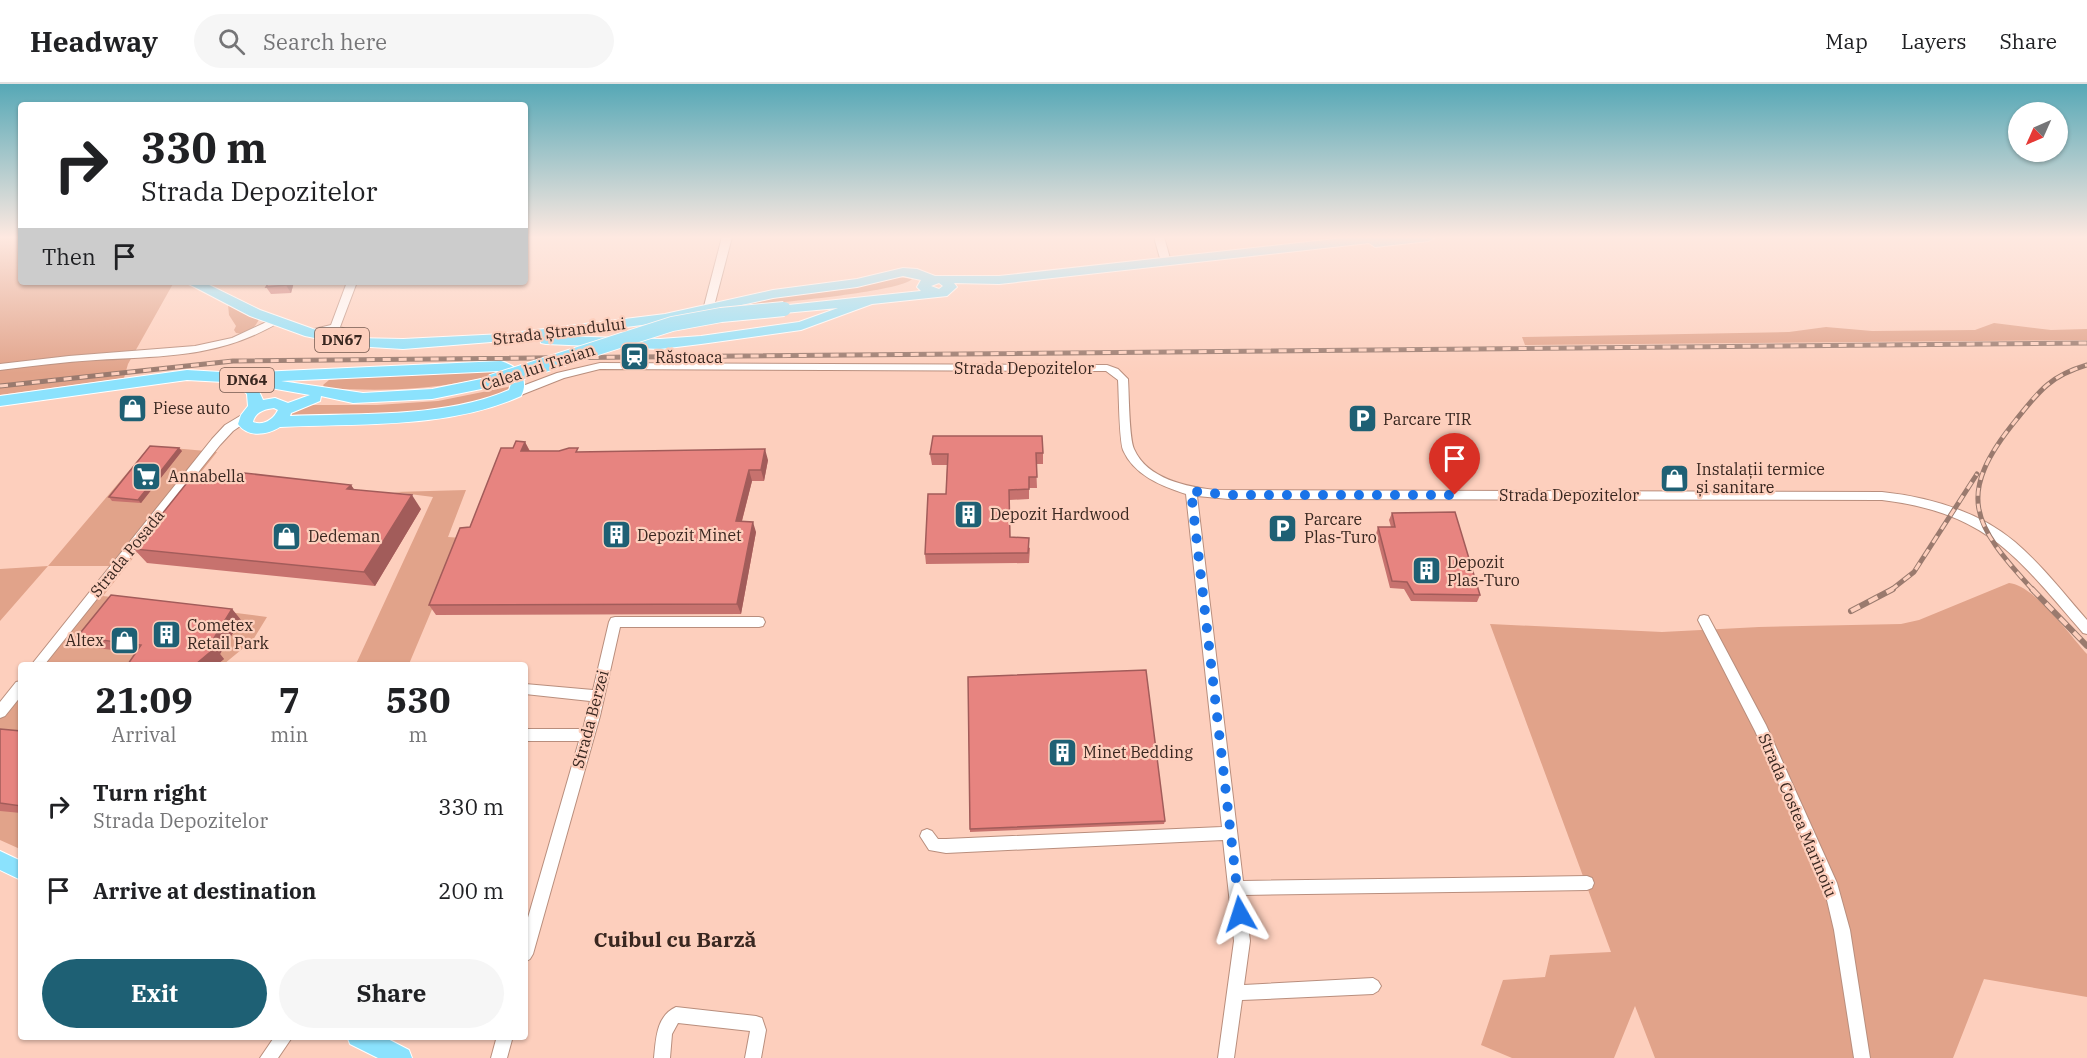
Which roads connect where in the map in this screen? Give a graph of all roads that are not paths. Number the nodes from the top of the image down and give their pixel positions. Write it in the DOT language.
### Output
graph roads {
  1 [pos="715,282"];
  2 [pos="859,282"];
  3 [pos="931,282"];
  4 [pos="972,282"];
  5 [pos="973,282"];
  6 [pos="198,285"];
  7 [pos="351,285"];
  8 [pos="936,286"];
  9 [pos="867,302"];
  10 [pos="784,309"];
  11 [pos="708,310"];
  12 [pos="275,321"];
  13 [pos="612,324"];
  14 [pos="333,328"];
  15 [pos="310,333"];
  16 [pos="503,338"];
  17 [pos="354,342"];
  18 [pos="602,343"];
  19 [pos="501,366"];
  20 [pos="600,366"];
  21 [pos="0,367"];
  22 [pos="325,374"];
  23 [pos="241,382"];
  24 [pos="516,393"];
  25 [pos="315,394"];
  26 [pos="0,401"];
  27 [pos="281,416"];
  28 [pos="250,418"];
  29 [pos="1191,491"];
  30 [pos="1704,620"];
  31 [pos="759,622"];
  32 [pos="2087,629"];
  33 [pos="40,662"];
  34 [pos="528,689"];
  35 [pos="18,690"];
  36 [pos="598,696"];
  37 [pos="0,712"];
  38 [pos="528,735"];
  39 [pos="587,735"];
  40 [pos="1231,833"];
  41 [pos="927,836"];
  42 [pos="0,860"];
  43 [pos="18,869"];
  44 [pos="1587,883"];
  45 [pos="1237,888"];
  46 [pos="528,943"];
  47 [pos="1373,986"];
  48 [pos="1235,993"];
  49 [pos="282,1040"];
  50 [pos="366,1040"];
  51 [pos="504,1040"];
  52 [pos="268,1058"];
  53 [pos="401,1058"];
  54 [pos="499,1058"];
  55 [pos="662,1058"];
  56 [pos="753,1058"];
  57 [pos="1226,1058"];
  58 [pos="1862,1058"];
  1 -- 11 [label="street"];
  2 -- 11 [label="main road, Strada Ștrandului / DN67"];
  3 -- 8 [label="main road, Strada Ștrandului / DN67"];
  4 -- 8 [label="main road, DN64"];
  5 -- 8 [label="main road, DN64"];
  6 -- 12 [label="main road, Strada Ștrandului / DN67"];
  7 -- 14 [label="street"];
  8 -- 9 [label="main road, Calea lui Traian / DN67"];
  8 -- 10 [label="main road, Calea lui Traian / DN64"];
  9 -- 10 [label="main road, Calea lui Traian / DN64"];
  9 -- 18 [label="main road, DN67"];
  10 -- 25 [label="main road, Calea lui Traian / DN64, bridge"];
  11 -- 13 [label="main road, Strada Ștrandului / DN67"];
  12 -- 15 [label="main road, Strada Ștrandului / DN67"];
  12 -- 21 [label="street"];
  13 -- 16 [label="main road, Strada Ștrandului / DN67"];
  13 -- 18 [label="main road"];
  14 -- 15 [label="street"];
  14 -- 17 [label="street"];
  15 -- 17 [label="main road, Strada Ștrandului / DN67"];
  16 -- 17 [label="main road, Strada Ștrandului / DN67"];
  16 -- 18 [label="main road, DN67"];
  19 -- 20 [label="street"];
  19 -- 22 [label="main road"];
  19 -- 24 [label="main road"];
  20 -- 24 [label="street, Strada Depozitelor"];
  20 -- 29 [label="street, Strada Depozitelor"];
  22 -- 23 [label="main road"];
  22 -- 25 [label="main road"];
  23 -- 25 [label="main road, Calea lui Traian / DN64"];
  23 -- 26 [label="main road, Calea lui Traian / DN64"];
  23 -- 28 [label="main road"];
  24 -- 27 [label="main road"];
  25 -- 27 [label="main road"];
  27 -- 28 [label="main road"];
  27 -- 28 [label="main road"];
  28 -- 33 [label="street, Strada Posada"];
  29 -- 32 [label="street, Strada Depozitelor"];
  29 -- 40 [label="street"];
  30 -- 58 [label="street, Strada Costea Marinoiu"];
  31 -- 36 [label="street, Strada Berzei"];
  34 -- 36 [label="street"];
  35 -- 37 [label="street"];
  36 -- 39 [label="street, Strada Berzei"];
  38 -- 39 [label="street"];
  39 -- 46 [label="street, Strada Berzei"];
  40 -- 41 [label="street"];
  40 -- 45 [label="street"];
  42 -- 43 [label="main road"];
  44 -- 45 [label="street"];
  45 -- 48 [label="street"];
  47 -- 48 [label="street"];
  48 -- 57 [label="street"];
  49 -- 52 [label="street"];
  50 -- 53 [label="main road"];
  51 -- 54 [label="street"];
  55 -- 56 [label="street"];
}
